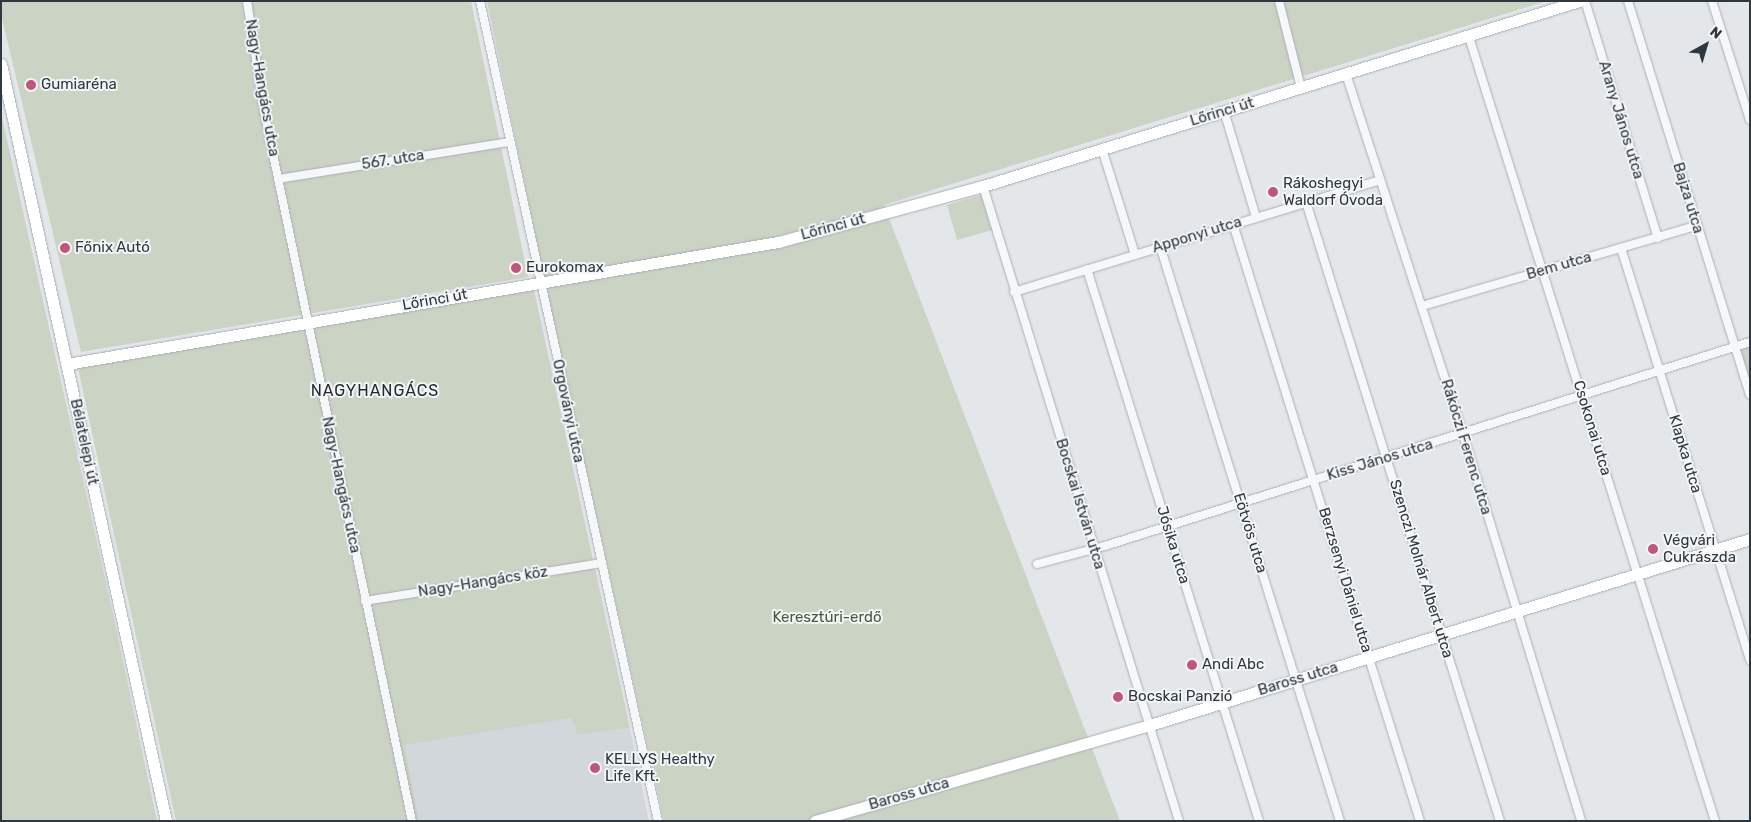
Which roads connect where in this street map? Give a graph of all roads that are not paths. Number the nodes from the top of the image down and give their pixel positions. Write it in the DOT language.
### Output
graph roads {
  1 [pos="246,1"];
  2 [pos="480,1"];
  3 [pos="1279,1"];
  4 [pos="1579,1"];
  5 [pos="1585,1"];
  6 [pos="1628,1"];
  7 [pos="1712,1"];
  8 [pos="1469,37"];
  9 [pos="1,64"];
  10 [pos="1346,74"];
  11 [pos="1301,88"];
  12 [pos="1224,111"];
  13 [pos="1750,120"];
  14 [pos="509,142"];
  15 [pos="1102,149"];
  16 [pos="278,179"];
  17 [pos="1380,180"];
  18 [pos="983,186"];
  19 [pos="1306,202"];
  20 [pos="1256,218"];
  21 [pos="1233,224"];
  22 [pos="1696,226"];
  23 [pos="1658,238"];
  24 [pos="1160,246"];
  25 [pos="1621,248"];
  26 [pos="1135,254"];
  27 [pos="1087,269"];
  28 [pos="1542,270"];
  29 [pos="540,282"];
  30 [pos="1014,292"];
  31 [pos="1422,306"];
  32 [pos="307,323"];
  33 [pos="1750,342"];
  34 [pos="1734,347"];
  35 [pos="67,364"];
  36 [pos="1659,371"];
  37 [pos="1750,394"];
  38 [pos="1582,395"];
  39 [pos="1463,434"];
  40 [pos="1387,458"];
  41 [pos="1314,480"];
  42 [pos="1241,502"];
  43 [pos="1166,526"];
  44 [pos="1750,539"];
  45 [pos="1094,548"];
  46 [pos="1715,550"];
  47 [pos="601,563"];
  48 [pos="1037,564"];
  49 [pos="1638,574"];
  50 [pos="365,601"];
  51 [pos="1515,612"];
  52 [pos="1442,634"];
  53 [pos="1369,657"];
  54 [pos="1750,660"];
  55 [pos="1295,680"];
  56 [pos="1222,702"];
  57 [pos="1150,725"];
  58 [pos="166,821"];
  59 [pos="412,821"];
  60 [pos="658,821"];
  61 [pos="815,821"];
  62 [pos="1180,821"];
  63 [pos="1259,821"];
  64 [pos="1340,821"];
  65 [pos="1420,821"];
  66 [pos="1500,821"];
  67 [pos="1581,821"];
  68 [pos="1715,821"];
  1 -- 16 [label="street, Nagy-Hangács utca"];
  2 -- 14 [label="street, Orgoványi utca"];
  3 -- 11 [label="street"];
  4 -- 8 [label="street, Lőrinci út"];
  5 -- 23 [label="street, Arany János utca"];
  6 -- 22 [label="street, Bajza utca"];
  7 -- 13 [label="street"];
  8 -- 10 [label="street, Lőrinci út"];
  8 -- 28 [label="street, Csokonai utca"];
  9 -- 35 [label="street, Bélatelepi út"];
  10 -- 11 [label="street, Lőrinci út"];
  10 -- 17 [label="street, Rákóczi Ferenc utca"];
  11 -- 12 [label="street, Lőrinci út"];
  12 -- 15 [label="street, Lőrinci út"];
  12 -- 20 [label="street"];
  14 -- 16 [label="street, 567. utca"];
  14 -- 29 [label="street, Orgoványi utca"];
  15 -- 18 [label="street, Lőrinci út"];
  15 -- 26 [label="street"];
  16 -- 32 [label="street, Nagy-Hangács utca"];
  17 -- 19 [label="street, Apponyi utca"];
  17 -- 31 [label="street, Rákóczi Ferenc utca"];
  18 -- 29 [label="street, Lőrinci út"];
  18 -- 30 [label="street, Bocskai István utca"];
  19 -- 20 [label="street, Apponyi utca"];
  19 -- 40 [label="street, Szenczi Molnár Albert utca"];
  20 -- 21 [label="street, Apponyi utca"];
  21 -- 24 [label="street, Apponyi utca"];
  21 -- 41 [label="street, Berzsenyi Dániel utca"];
  22 -- 23 [label="street, Bem utca"];
  22 -- 34 [label="street, Bajza utca"];
  23 -- 25 [label="street, Bem utca"];
  24 -- 26 [label="street, Apponyi utca"];
  24 -- 42 [label="street, Eötvös utca"];
  25 -- 28 [label="street, Bem utca"];
  25 -- 36 [label="street, Klapka utca"];
  26 -- 27 [label="street, Apponyi utca"];
  27 -- 30 [label="street, Apponyi utca"];
  27 -- 43 [label="street, Jósika utca"];
  28 -- 31 [label="street, Bem utca"];
  28 -- 38 [label="street, Csokonai utca"];
  29 -- 32 [label="street, Lőrinci út"];
  29 -- 47 [label="street, Orgoványi utca"];
  30 -- 45 [label="street, Bocskai István utca"];
  31 -- 39 [label="street, Rákóczi Ferenc utca"];
  32 -- 35 [label="street, Lőrinci út"];
  32 -- 50 [label="street, Nagy-Hangács utca"];
  33 -- 34 [label="street, Kiss János utca"];
  34 -- 36 [label="street, Kiss János utca"];
  34 -- 37 [label="street, Bajza utca"];
  35 -- 58 [label="street, Bélatelepi út"];
  36 -- 38 [label="street, Kiss János utca"];
  36 -- 46 [label="street, Klapka utca"];
  38 -- 39 [label="street, Kiss János utca"];
  38 -- 49 [label="street, Csokonai utca"];
  39 -- 40 [label="street, Kiss János utca"];
  39 -- 51 [label="street, Rákóczi Ferenc utca"];
  40 -- 41 [label="street, Kiss János utca"];
  40 -- 52 [label="street, Szenczi Molnár Albert utca"];
  41 -- 42 [label="street, Kiss János utca"];
  41 -- 53 [label="street, Berzsenyi Dániel utca"];
  42 -- 43 [label="street, Kiss János utca"];
  42 -- 55 [label="street, Eötvös utca"];
  43 -- 45 [label="street, Kiss János utca"];
  43 -- 56 [label="street, Jósika utca"];
  44 -- 46 [label="street, Baross utca"];
  45 -- 48 [label="street, Kiss János utca"];
  45 -- 57 [label="street, Bocskai István utca"];
  46 -- 49 [label="street, Baross utca"];
  46 -- 54 [label="street, Klapka utca"];
  47 -- 50 [label="street, Nagy-Hangács köz"];
  47 -- 60 [label="street, Orgoványi utca"];
  49 -- 51 [label="street, Baross utca"];
  49 -- 68 [label="street, Csokonai utca"];
  50 -- 59 [label="street, Nagy-Hangács utca"];
  51 -- 52 [label="street, Baross utca"];
  51 -- 67 [label="street, Rákóczi Ferenc utca"];
  52 -- 53 [label="street, Baross utca"];
  52 -- 66 [label="street, Szenczi Molnár Albert utca"];
  53 -- 55 [label="street, Baross utca"];
  53 -- 65 [label="street, Berzsenyi Dániel utca"];
  55 -- 56 [label="street, Baross utca"];
  55 -- 64 [label="street, Eötvös utca"];
  56 -- 57 [label="street, Baross utca"];
  56 -- 63 [label="street, Jósika utca"];
  57 -- 61 [label="street, Baross utca"];
  57 -- 62 [label="street, Bocskai István utca"];
}
